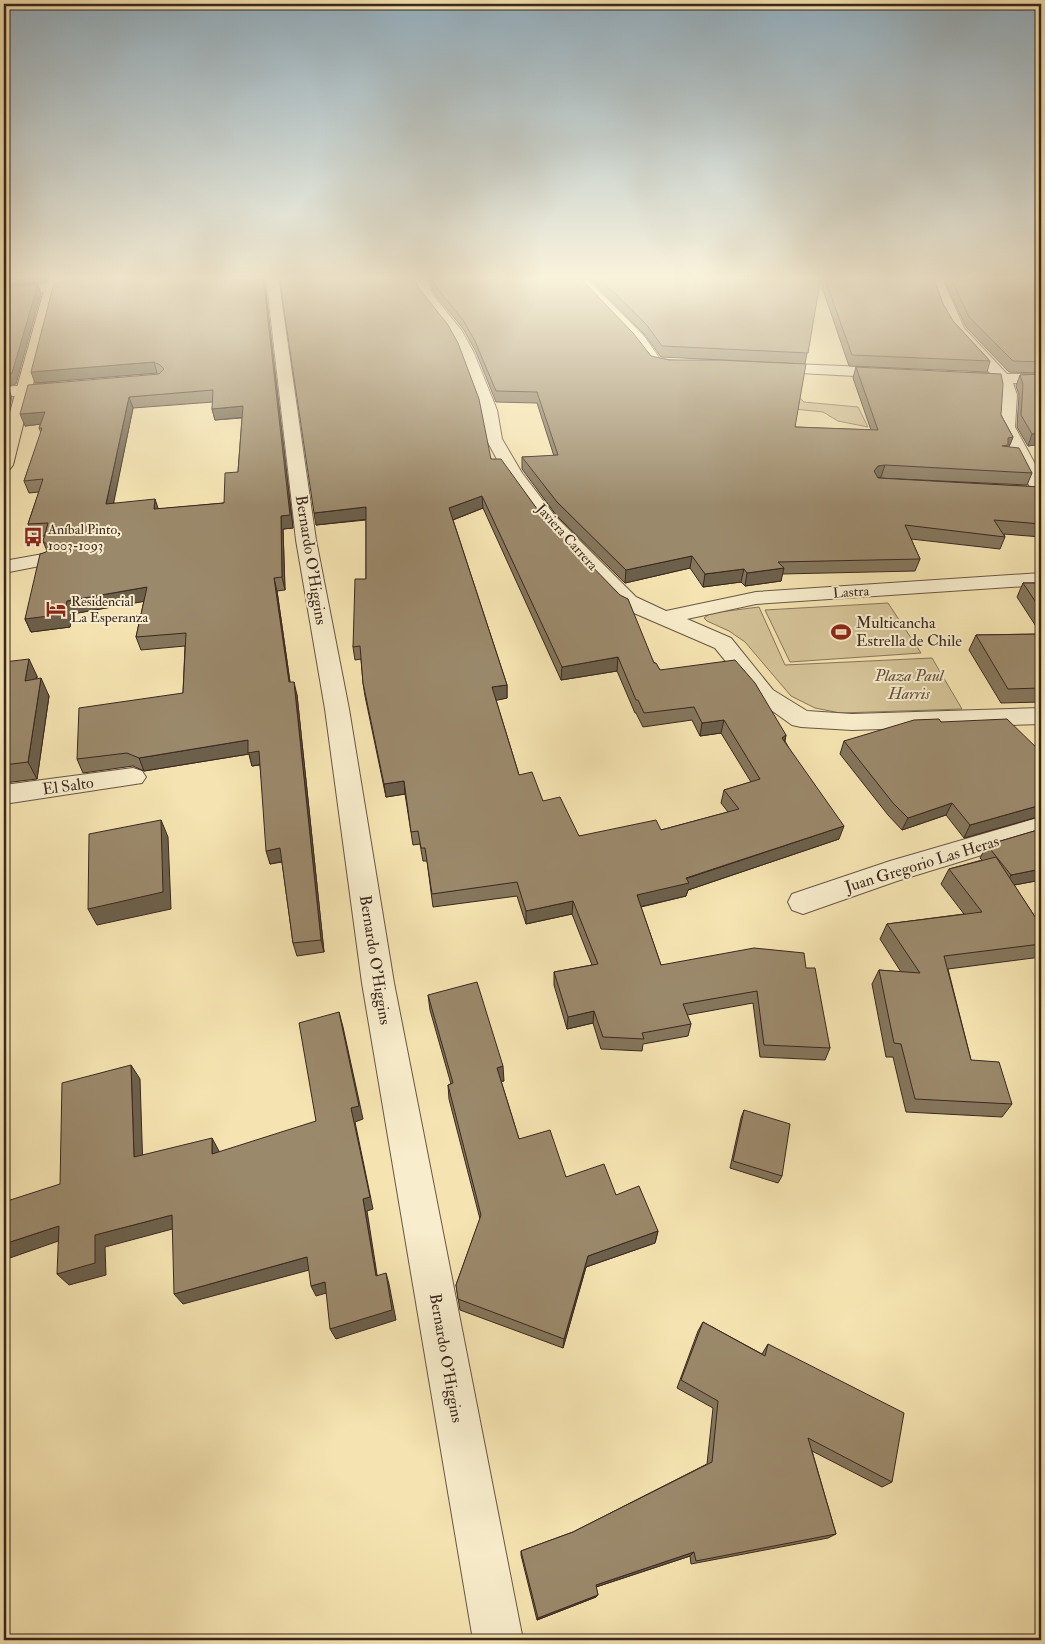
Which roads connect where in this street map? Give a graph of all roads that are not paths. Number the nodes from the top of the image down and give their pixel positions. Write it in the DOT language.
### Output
graph roads {
  1 [pos="33,353"];
  2 [pos="282,353"];
  3 [pos="467,353"];
  4 [pos="649,353"];
  5 [pos="979,353"];
  6 [pos="696,365"];
  7 [pos="754,367"];
  8 [pos="909,374"];
  9 [pos="947,376"];
  10 [pos="1004,379"];
  11 [pos="1041,379"];
  12 [pos="71,387"];
  13 [pos="23,390"];
  14 [pos="4,392"];
  15 [pos="4,465"];
  16 [pos="1022,492"];
  17 [pos="1041,492"];
  18 [pos="42,560"];
  19 [pos="4,567"];
  20 [pos="1041,579"];
  21 [pos="662,618"];
  22 [pos="1041,716"];
  23 [pos="133,777"];
  24 [pos="4,795"];
  25 [pos="1041,827"];
  26 [pos="803,902"];
  27 [pos="498,1640"];
  1 -- 13 [label="main road"];
  2 -- 27 [label="street, Bernardo O'Higgins"];
  3 -- 21 [label="street, Javiera Carrera"];
  4 -- 6 [label="street"];
  5 -- 10 [label="street"];
  7 -- 8 [label="street"];
  9 -- 10 [label="street"];
  10 -- 11 [label="street"];
  10 -- 17 [label="street"];
  12 -- 13 [label="street"];
  13 -- 14 [label="street"];
  13 -- 15 [label="main road"];
  16 -- 17 [label="street"];
  18 -- 19 [label="street"];
  20 -- 21 [label="street, Lastra"];
  21 -- 22 [label="street, Javiera Carrera"];
  23 -- 24 [label="street, El Salto"];
  25 -- 26 [label="street, Juan Gregorio Las Heras"];
}
